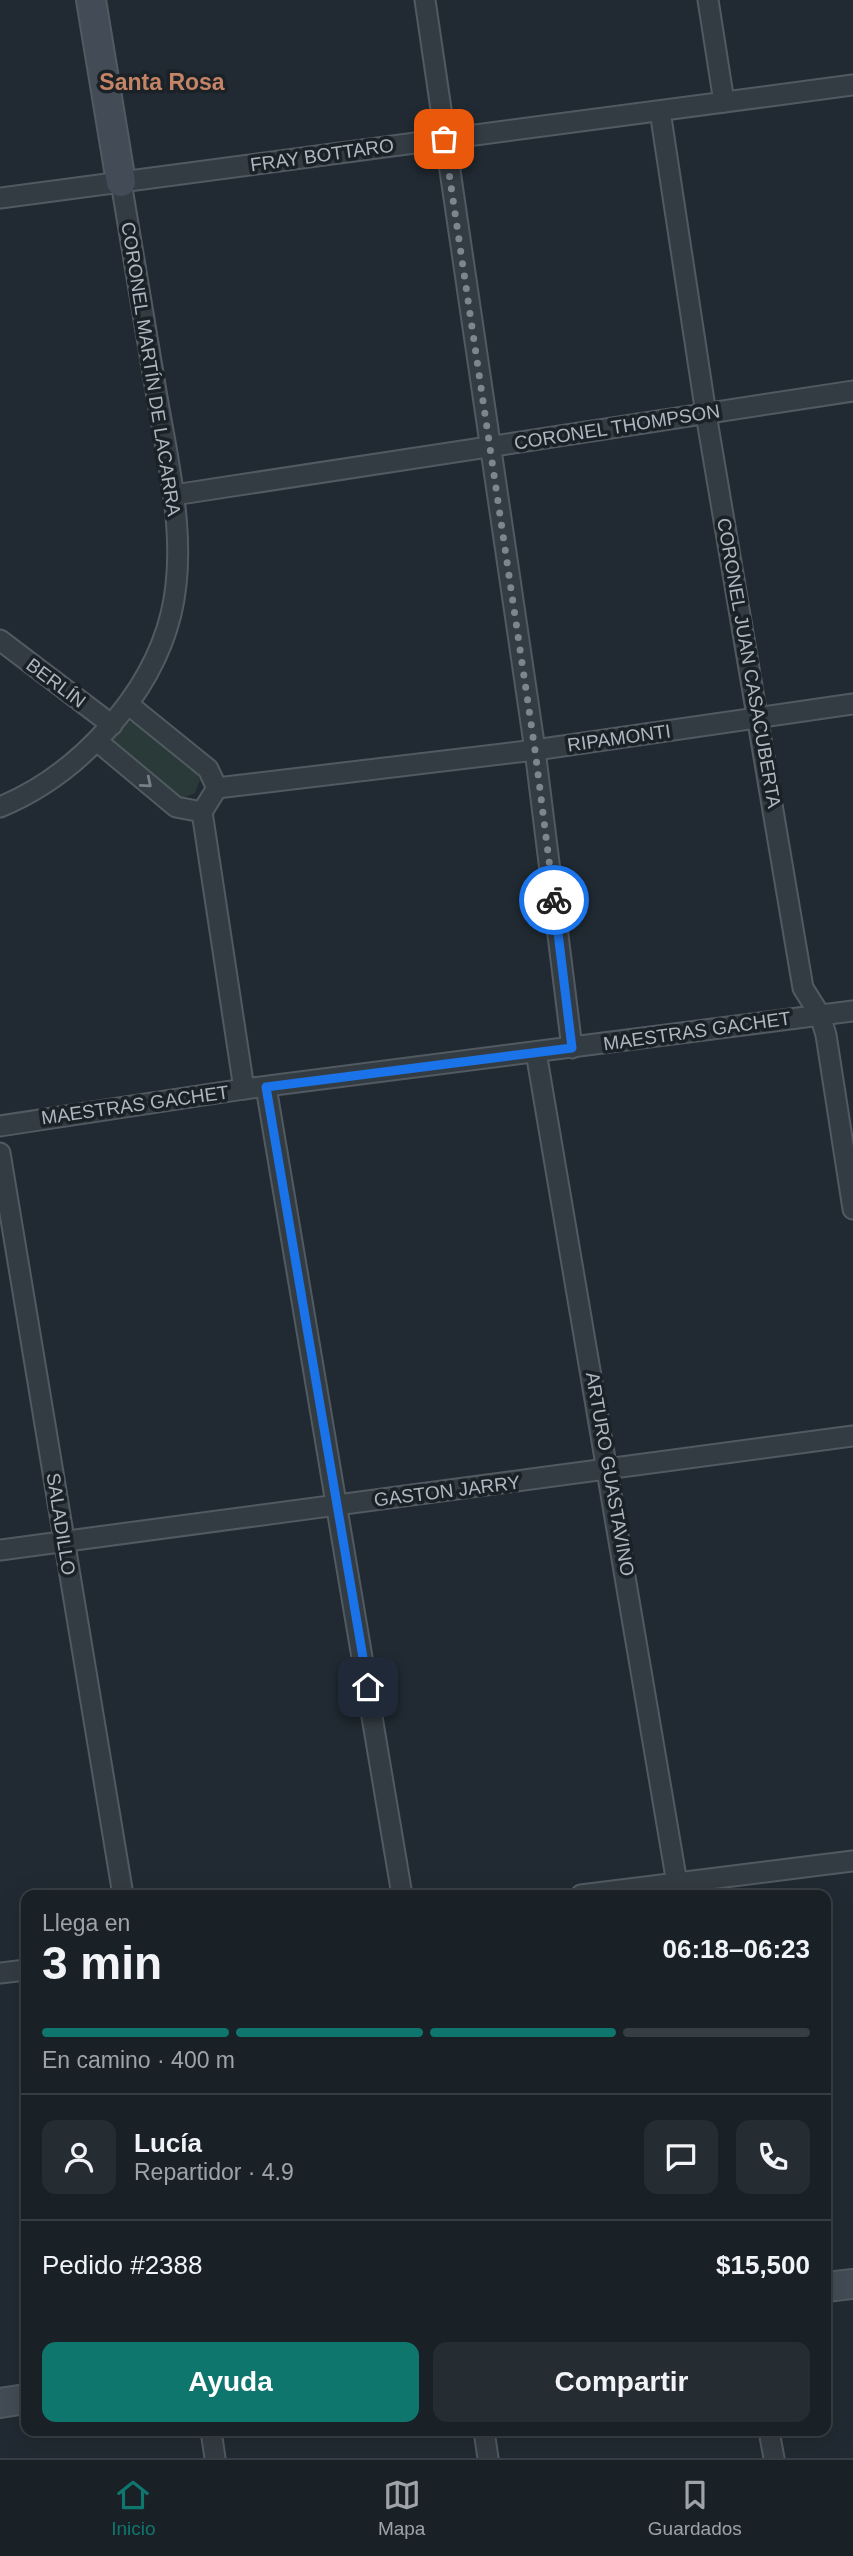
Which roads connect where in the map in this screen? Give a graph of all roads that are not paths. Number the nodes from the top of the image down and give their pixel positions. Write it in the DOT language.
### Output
graph roads {
  1 [pos="91,0"];
  2 [pos="425,0"];
  3 [pos="708,0"];
  4 [pos="853,85"];
  5 [pos="724,102"];
  6 [pos="660,111"];
  7 [pos="444,139"];
  8 [pos="121,182"];
  9 [pos="0,198"];
  10 [pos="853,391"];
  11 [pos="706,414"];
  12 [pos="489,446"];
  13 [pos="174,495"];
  14 [pos="0,640"];
  15 [pos="853,704"];
  16 [pos="129,705"];
  17 [pos="758,718"];
  18 [pos="112,725"];
  19 [pos="97,741"];
  20 [pos="535,750"];
  21 [pos="217,788"];
  22 [pos="0,807"];
  23 [pos="202,812"];
  24 [pos="853,1011"];
  25 [pos="820,1015"];
  26 [pos="572,1048"];
  27 [pos="536,1052"];
  28 [pos="266,1087"];
  29 [pos="244,1089"];
  30 [pos="0,1126"];
  31 [pos="0,1153"];
  32 [pos="853,1209"];
  33 [pos="853,1436"];
  34 [pos="610,1470"];
  35 [pos="338,1505"];
  36 [pos="64,1542"];
  37 [pos="0,1550"];
  38 [pos="853,1861"];
  39 [pos="678,1889"];
  40 [pos="122,1890"];
  41 [pos="401,1890"];
  42 [pos="21,1971"];
  43 [pos="0,1973"];
  44 [pos="853,2284"];
  45 [pos="831,2286"];
  46 [pos="21,2400"];
  47 [pos="0,2403"];
  48 [pos="212,2436"];
  49 [pos="485,2436"];
  50 [pos="770,2436"];
  51 [pos="215,2458"];
  52 [pos="488,2458"];
  53 [pos="774,2458"];
  1 -- 8 [label="street, CORONEL MARTÍN DE LACARRA"];
  2 -- 7 [label="street"];
  3 -- 5 [label="street"];
  4 -- 5 [label="street, FRAY BOTTARO"];
  5 -- 6 [label="street, FRAY BOTTARO"];
  6 -- 7 [label="street, FRAY BOTTARO"];
  6 -- 11 [label="street, CORONEL JUAN CASACUBERTA"];
  7 -- 8 [label="street, FRAY BOTTARO"];
  7 -- 12 [label="street"];
  8 -- 9 [label="street, FRAY BOTTARO"];
  8 -- 13 [label="street, CORONEL MARTÍN DE LACARRA"];
  10 -- 11 [label="street, CORONEL THOMPSON"];
  11 -- 12 [label="street, CORONEL THOMPSON"];
  11 -- 17 [label="street, CORONEL JUAN CASACUBERTA"];
  12 -- 13 [label="street, CORONEL THOMPSON"];
  12 -- 20 [label="street"];
  13 -- 16 [label="street, CORONEL MARTÍN DE LACARRA"];
  14 -- 18 [label="street, BERLÍN"];
  15 -- 17 [label="street, RIPAMONTI"];
  16 -- 18 [label="street, CORONEL MARTÍN DE LACARRA"];
  16 -- 21 [label="street"];
  17 -- 20 [label="street, RIPAMONTI"];
  17 -- 25 [label="street, CORONEL JUAN CASACUBERTA"];
  18 -- 19 [label="street"];
  19 -- 22 [label="street"];
  19 -- 23 [label="street, one-way"];
  20 -- 21 [label="street, RIPAMONTI"];
  20 -- 26 [label="street"];
  21 -- 23 [label="street"];
  23 -- 29 [label="street"];
  24 -- 25 [label="street, MAESTRAS GACHET"];
  25 -- 26 [label="street, MAESTRAS GACHET"];
  25 -- 32 [label="street, CORONEL JUAN CASACUBERTA"];
  26 -- 27 [label="street, MAESTRAS GACHET"];
  27 -- 28 [label="street, MAESTRAS GACHET"];
  27 -- 34 [label="street, ARTURO GUASTAVINO"];
  28 -- 29 [label="street, MAESTRAS GACHET"];
  28 -- 35 [label="street"];
  29 -- 30 [label="street, MAESTRAS GACHET"];
  31 -- 36 [label="street, SALADILLO"];
  33 -- 34 [label="street, GASTON JARRY"];
  34 -- 35 [label="street, GASTON JARRY"];
  34 -- 39 [label="street, ARTURO GUASTAVINO"];
  35 -- 36 [label="street, GASTON JARRY"];
  35 -- 41 [label="street"];
  36 -- 37 [label="street, GASTON JARRY"];
  36 -- 40 [label="street, SALADILLO"];
  38 -- 39 [label="street"];
  42 -- 43 [label="street"];
  44 -- 45 [label="street"];
  46 -- 47 [label="street"];
  48 -- 51 [label="street"];
  49 -- 52 [label="street"];
  50 -- 53 [label="street"];
}
